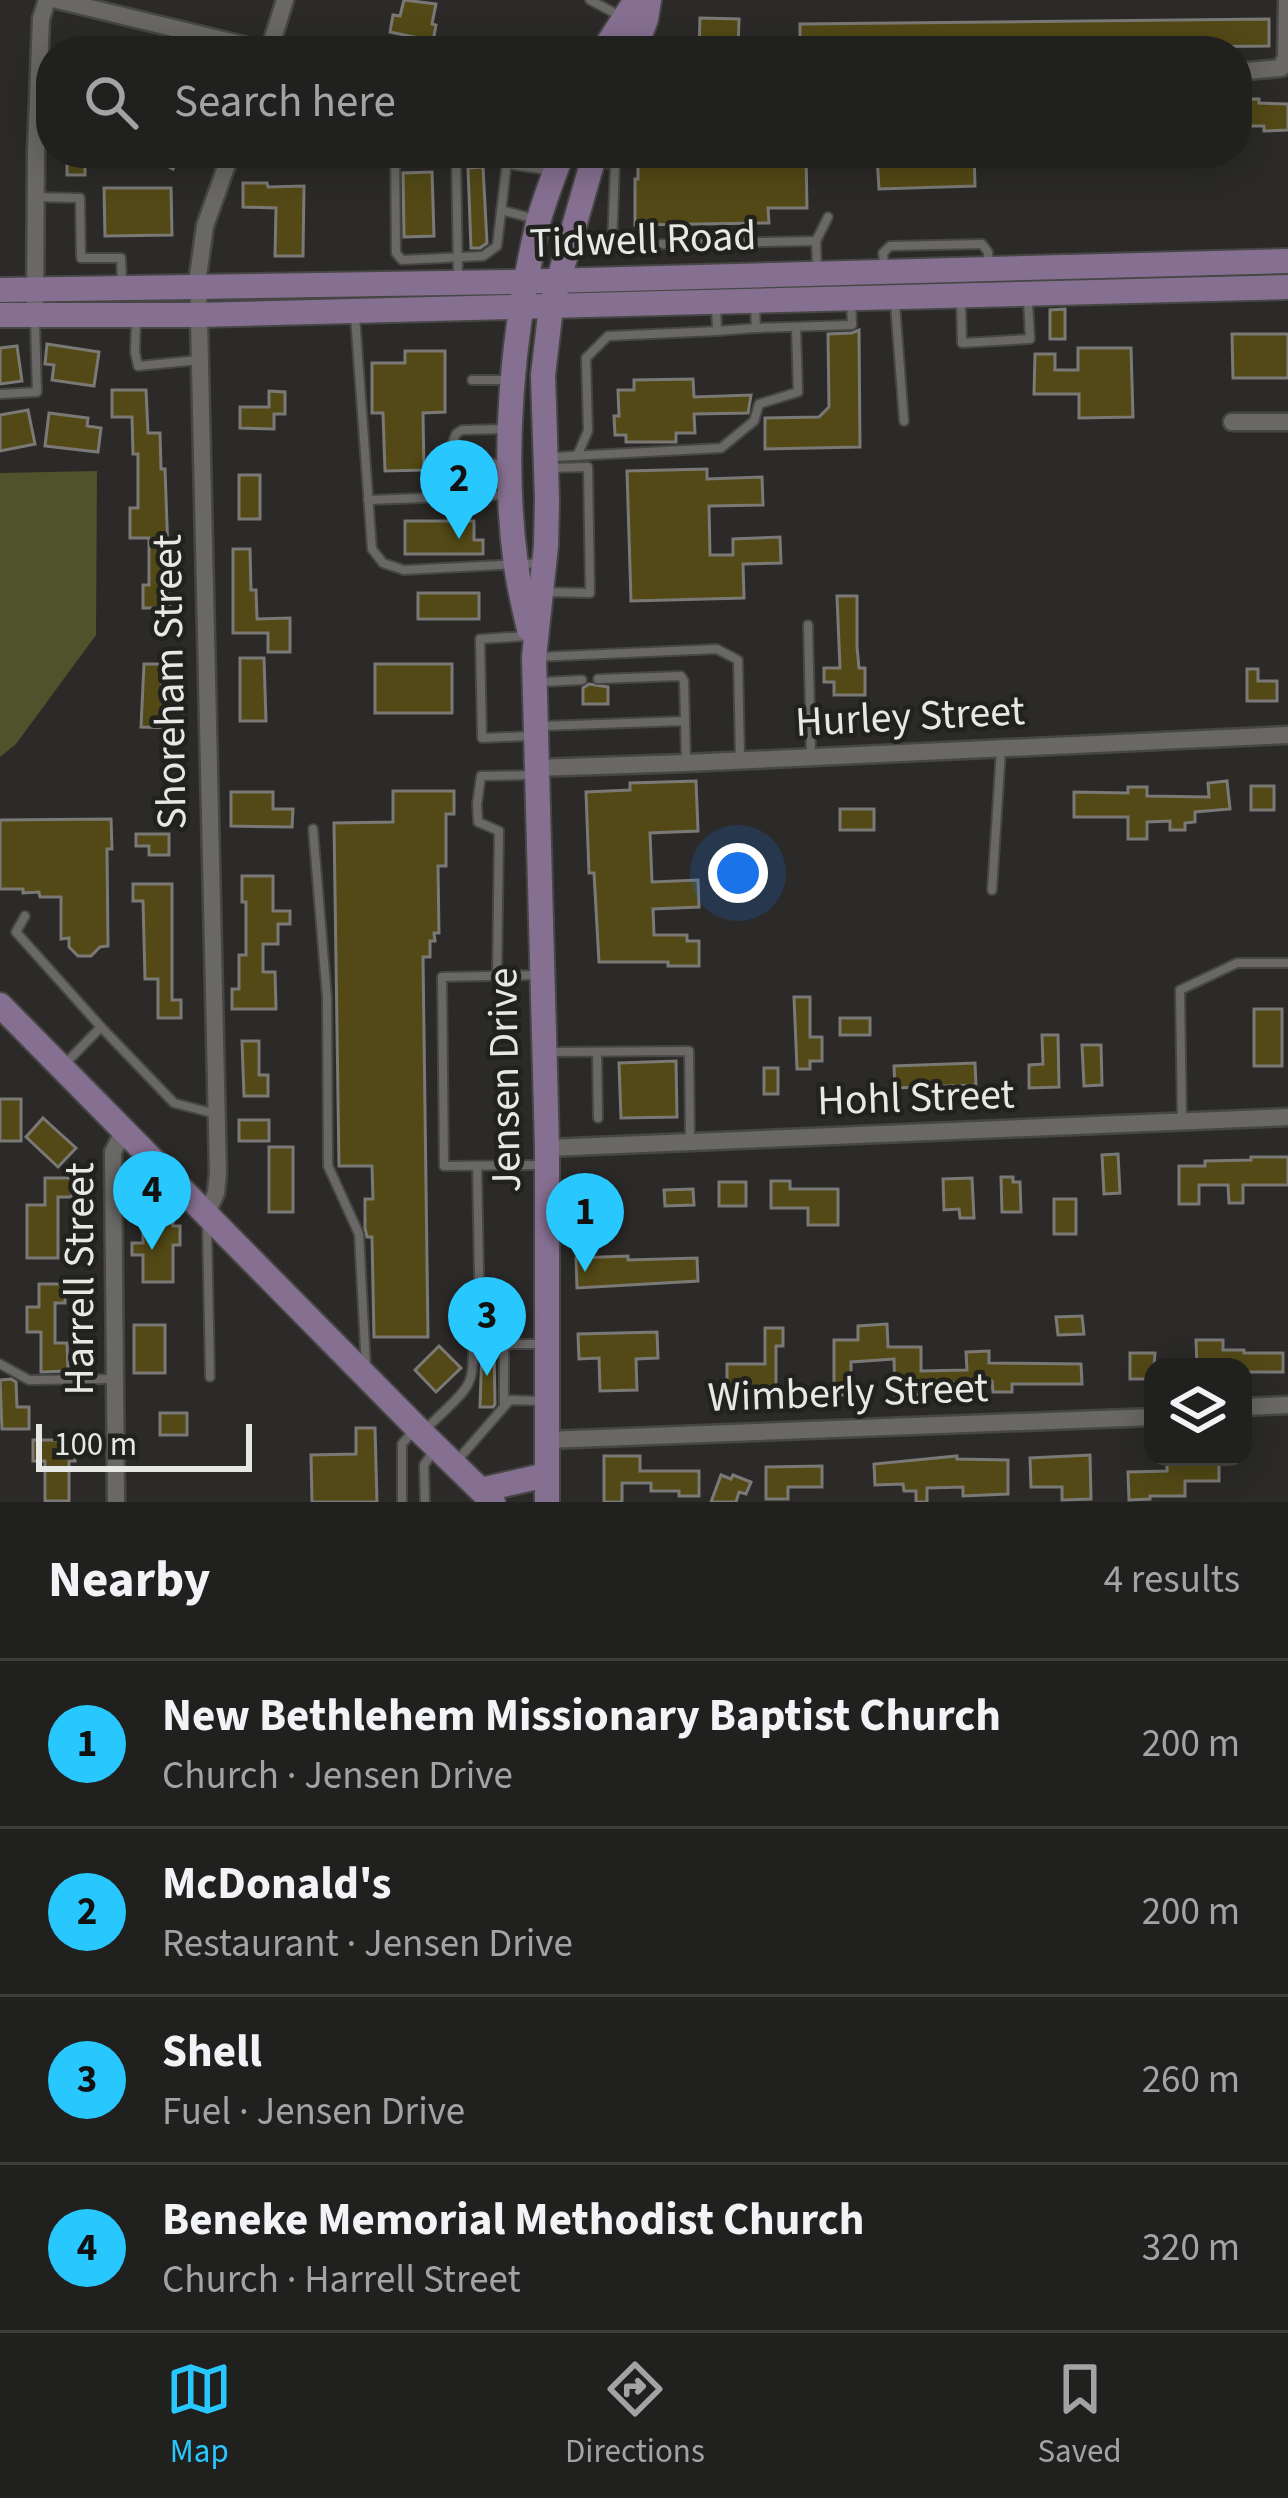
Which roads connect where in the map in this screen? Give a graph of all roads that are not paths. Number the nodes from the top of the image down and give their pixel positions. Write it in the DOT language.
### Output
graph roads {
  1 [pos="47,0"];
  2 [pos="57,0"];
  3 [pos="285,0"];
  4 [pos="590,0"];
  5 [pos="650,0"];
  6 [pos="1287,0"];
  7 [pos="630,9"];
  8 [pos="40,36"];
  9 [pos="207,36"];
  10 [pos="274,36"];
  11 [pos="613,36"];
  12 [pos="640,36"];
  13 [pos="1252,71"];
  14 [pos="36,167"];
  15 [pos="226,168"];
  16 [pos="394,168"];
  17 [pos="456,168"];
  18 [pos="507,168"];
  19 [pos="557,168"];
  20 [pos="591,168"];
  21 [pos="615,168"];
  22 [pos="35,197"];
  23 [pos="501,210"];
  24 [pos="828,218"];
  25 [pos="539,220"];
  26 [pos="816,241"];
  27 [pos="714,243"];
  28 [pos="612,245"];
  29 [pos="568,246"];
  30 [pos="457,257"];
  31 [pos="1288,261"];
  32 [pos="413,272"];
  33 [pos="1158,278"];
  34 [pos="557,281"];
  35 [pos="989,282"];
  36 [pos="459,283"];
  37 [pos="833,286"];
  38 [pos="1288,287"];
  39 [pos="122,289"];
  40 [pos="198,289"];
  41 [pos="715,289"];
  42 [pos="0,290"];
  43 [pos="1028,293"];
  44 [pos="524,294"];
  45 [pos="960,295"];
  46 [pos="895,297"];
  47 [pos="755,301"];
  48 [pos="35,302"];
  49 [pos="551,307"];
  50 [pos="355,310"];
  51 [pos="0,315"];
  52 [pos="136,315"];
  53 [pos="198,315"];
  54 [pos="796,327"];
  55 [pos="756,328"];
  56 [pos="717,332"];
  57 [pos="199,360"];
  58 [pos="472,380"];
  59 [pos="512,380"];
  60 [pos="0,394"];
  61 [pos="904,421"];
  62 [pos="1232,422"];
  63 [pos="1288,422"];
  64 [pos="512,429"];
  65 [pos="577,456"];
  66 [pos="546,463"];
  67 [pos="511,464"];
  68 [pos="511,495"];
  69 [pos="368,500"];
  70 [pos="543,563"];
  71 [pos="516,565"];
  72 [pos="540,592"];
  73 [pos="808,625"];
  74 [pos="533,658"];
  75 [pos="598,679"];
  76 [pos="582,680"];
  77 [pos="685,721"];
  78 [pos="535,731"];
  79 [pos="1288,735"];
  80 [pos="1001,748"];
  81 [pos="811,758"];
  82 [pos="740,760"];
  83 [pos="686,763"];
  84 [pos="536,771"];
  85 [pos="313,829"];
  86 [pos="992,890"];
  87 [pos="26,916"];
  88 [pos="0,928"];
  89 [pos="16,932"];
  90 [pos="1288,963"];
  91 [pos="543,975"];
  92 [pos="497,976"];
  93 [pos="0,1005"];
  94 [pos="101,1028"];
  95 [pos="544,1052"];
  96 [pos="597,1052"];
  97 [pos="62,1067"];
  98 [pos="216,1114"];
  99 [pos="1288,1117"];
  100 [pos="598,1118"];
  101 [pos="1182,1122"];
  102 [pos="124,1130"];
  103 [pos="690,1143"];
  104 [pos="547,1157"];
  105 [pos="477,1166"];
  106 [pos="207,1213"];
  107 [pos="480,1326"];
  108 [pos="546,1344"];
  109 [pos="504,1347"];
  110 [pos="0,1364"];
  111 [pos="367,1375"];
  112 [pos="210,1377"];
  113 [pos="115,1379"];
  114 [pos="546,1401"];
  115 [pos="504,1404"];
  116 [pos="1288,1405"];
  117 [pos="1252,1407"];
  118 [pos="1144,1417"];
  119 [pos="546,1440"];
  120 [pos="432,1443"];
  121 [pos="546,1475"];
  122 [pos="487,1496"];
  123 [pos="116,1502"];
  124 [pos="402,1502"];
  125 [pos="425,1502"];
  126 [pos="547,1502"];
  1 -- 8 [label="street"];
  2 -- 9 [label="street"];
  3 -- 10 [label="street"];
  4 -- 7 [label="lane"];
  5 -- 12 [label="main road"];
  6 -- 13 [label="street"];
  7 -- 11 [label="main road"];
  14 -- 22 [label="street"];
  15 -- 40 [label="street, Shoreham Street"];
  16 -- 32 [label="lane"];
  17 -- 30 [label="lane"];
  18 -- 23 [label="lane"];
  19 -- 25 [label="main road, Jensen Drive"];
  20 -- 29 [label="main road, Jensen Drive"];
  21 -- 28 [label="lane"];
  22 -- 39 [label="lane"];
  22 -- 48 [label="street"];
  23 -- 25 [label="lane"];
  23 -- 30 [label="lane"];
  24 -- 26 [label="lane"];
  25 -- 44 [label="main road, Jensen Drive"];
  26 -- 27 [label="lane"];
  26 -- 37 [label="lane"];
  27 -- 28 [label="lane"];
  27 -- 41 [label="lane"];
  28 -- 29 [label="lane"];
  29 -- 34 [label="main road, Jensen Drive"];
  30 -- 32 [label="lane"];
  30 -- 36 [label="lane"];
  31 -- 33 [label="main road, Tidwell Road"];
  32 -- 36 [label="main road, Tidwell Road"];
  32 -- 40 [label="main road, Tidwell Road"];
  33 -- 35 [label="main road, Tidwell Road"];
  33 -- 38 [label="main road, Tidwell Road"];
  33 -- 43 [label="main road, Tidwell Road"];
  34 -- 41 [label="main road, Tidwell Road"];
  34 -- 44 [label="main road, Tidwell Road"];
  34 -- 49 [label="main road, Jensen Drive"];
  35 -- 37 [label="main road, Tidwell Road"];
  35 -- 43 [label="main road, Tidwell Road"];
  35 -- 45 [label="main road, Tidwell Road"];
  36 -- 44 [label="main road, Tidwell Road"];
  37 -- 41 [label="main road, Tidwell Road"];
  37 -- 46 [label="main road, Tidwell Road"];
  37 -- 47 [label="main road, Tidwell Road"];
  37 -- 54 [label="lane"];
  39 -- 40 [label="main road, Tidwell Road"];
  39 -- 48 [label="main road, Tidwell Road"];
  40 -- 53 [label="street, Shoreham Street"];
  41 -- 47 [label="main road, Tidwell Road"];
  41 -- 49 [label="main road, Tidwell Road"];
  41 -- 56 [label="lane"];
  42 -- 48 [label="main road, Tidwell Road"];
  43 -- 45 [label="lane"];
  44 -- 49 [label="main road, Tidwell Road"];
  44 -- 50 [label="main road, Tidwell Road"];
  44 -- 59 [label="main road, Jensen Drive"];
  45 -- 46 [label="main road, Tidwell Road"];
  46 -- 61 [label="lane"];
  47 -- 55 [label="lane"];
  48 -- 51 [label="main road, Tidwell Road"];
  48 -- 52 [label="main road, Tidwell Road"];
  48 -- 60 [label="lane"];
  49 -- 66 [label="main road, Jensen Drive"];
  50 -- 53 [label="main road, Tidwell Road"];
  50 -- 69 [label="lane"];
  52 -- 53 [label="main road, Tidwell Road"];
  52 -- 57 [label="lane"];
  53 -- 57 [label="street, Shoreham Street"];
  54 -- 55 [label="lane"];
  54 -- 65 [label="lane"];
  55 -- 56 [label="lane"];
  56 -- 65 [label="lane"];
  57 -- 98 [label="street, Shoreham Street"];
  58 -- 59 [label="lane"];
  59 -- 64 [label="main road, Jensen Drive"];
  62 -- 63 [label="street"];
  64 -- 67 [label="main road, Jensen Drive"];
  64 -- 67 [label="lane"];
  65 -- 66 [label="lane"];
  66 -- 70 [label="main road, Jensen Drive"];
  66 -- 72 [label="lane"];
  67 -- 68 [label="main road, Jensen Drive"];
  68 -- 69 [label="lane"];
  68 -- 71 [label="main road, Jensen Drive"];
  69 -- 71 [label="lane"];
  70 -- 71 [label="lane"];
  70 -- 72 [label="main road, Jensen Drive"];
  71 -- 74 [label="main road, Jensen Drive"];
  72 -- 74 [label="main road, Jensen Drive"];
  73 -- 81 [label="lane"];
  74 -- 76 [label="lane"];
  74 -- 78 [label="main road, Jensen Drive"];
  74 -- 78 [label="lane"];
  74 -- 82 [label="lane"];
  75 -- 77 [label="lane"];
  77 -- 78 [label="lane"];
  77 -- 83 [label="lane"];
  78 -- 84 [label="main road, Jensen Drive"];
  79 -- 80 [label="street, Hurley Street"];
  80 -- 81 [label="street, Hurley Street"];
  80 -- 86 [label="lane"];
  81 -- 82 [label="street, Hurley Street"];
  82 -- 83 [label="street, Hurley Street"];
  83 -- 84 [label="street, Hurley Street"];
  84 -- 91 [label="main road, Jensen Drive"];
  84 -- 92 [label="lane"];
  85 -- 111 [label="lane"];
  87 -- 89 [label="lane"];
  88 -- 89 [label="lane"];
  89 -- 94 [label="lane"];
  90 -- 101 [label="lane"];
  91 -- 92 [label="lane"];
  91 -- 95 [label="main road, Jensen Drive"];
  92 -- 105 [label="lane"];
  93 -- 97 [label="main road"];
  94 -- 97 [label="lane"];
  94 -- 98 [label="lane"];
  95 -- 96 [label="lane"];
  95 -- 104 [label="main road, Jensen Drive"];
  96 -- 100 [label="lane"];
  96 -- 103 [label="lane"];
  97 -- 102 [label="main road"];
  98 -- 106 [label="street, Shoreham Street"];
  99 -- 101 [label="street, Hohl Street"];
  101 -- 103 [label="street, Hohl Street"];
  102 -- 106 [label="main road"];
  102 -- 113 [label="street, Harrell Street"];
  103 -- 104 [label="street, Hohl Street"];
  104 -- 105 [label="lane"];
  104 -- 108 [label="main road, Jensen Drive"];
  105 -- 107 [label="lane"];
  106 -- 111 [label="main road"];
  106 -- 112 [label="lane"];
  107 -- 109 [label="lane"];
  107 -- 120 [label="lane"];
  108 -- 109 [label="lane"];
  108 -- 114 [label="main road, Jensen Drive"];
  109 -- 115 [label="lane"];
  110 -- 113 [label="lane"];
  111 -- 120 [label="main road"];
  113 -- 123 [label="street, Harrell Street"];
  114 -- 115 [label="lane"];
  114 -- 119 [label="main road, Jensen Drive"];
  115 -- 120 [label="lane"];
  116 -- 117 [label="street"];
  118 -- 119 [label="street, Wimberly Street"];
  119 -- 121 [label="main road, Jensen Drive"];
  120 -- 122 [label="main road"];
  120 -- 124 [label="lane"];
  120 -- 125 [label="lane"];
  121 -- 122 [label="main road"];
  121 -- 126 [label="main road, Jensen Drive"];
}
